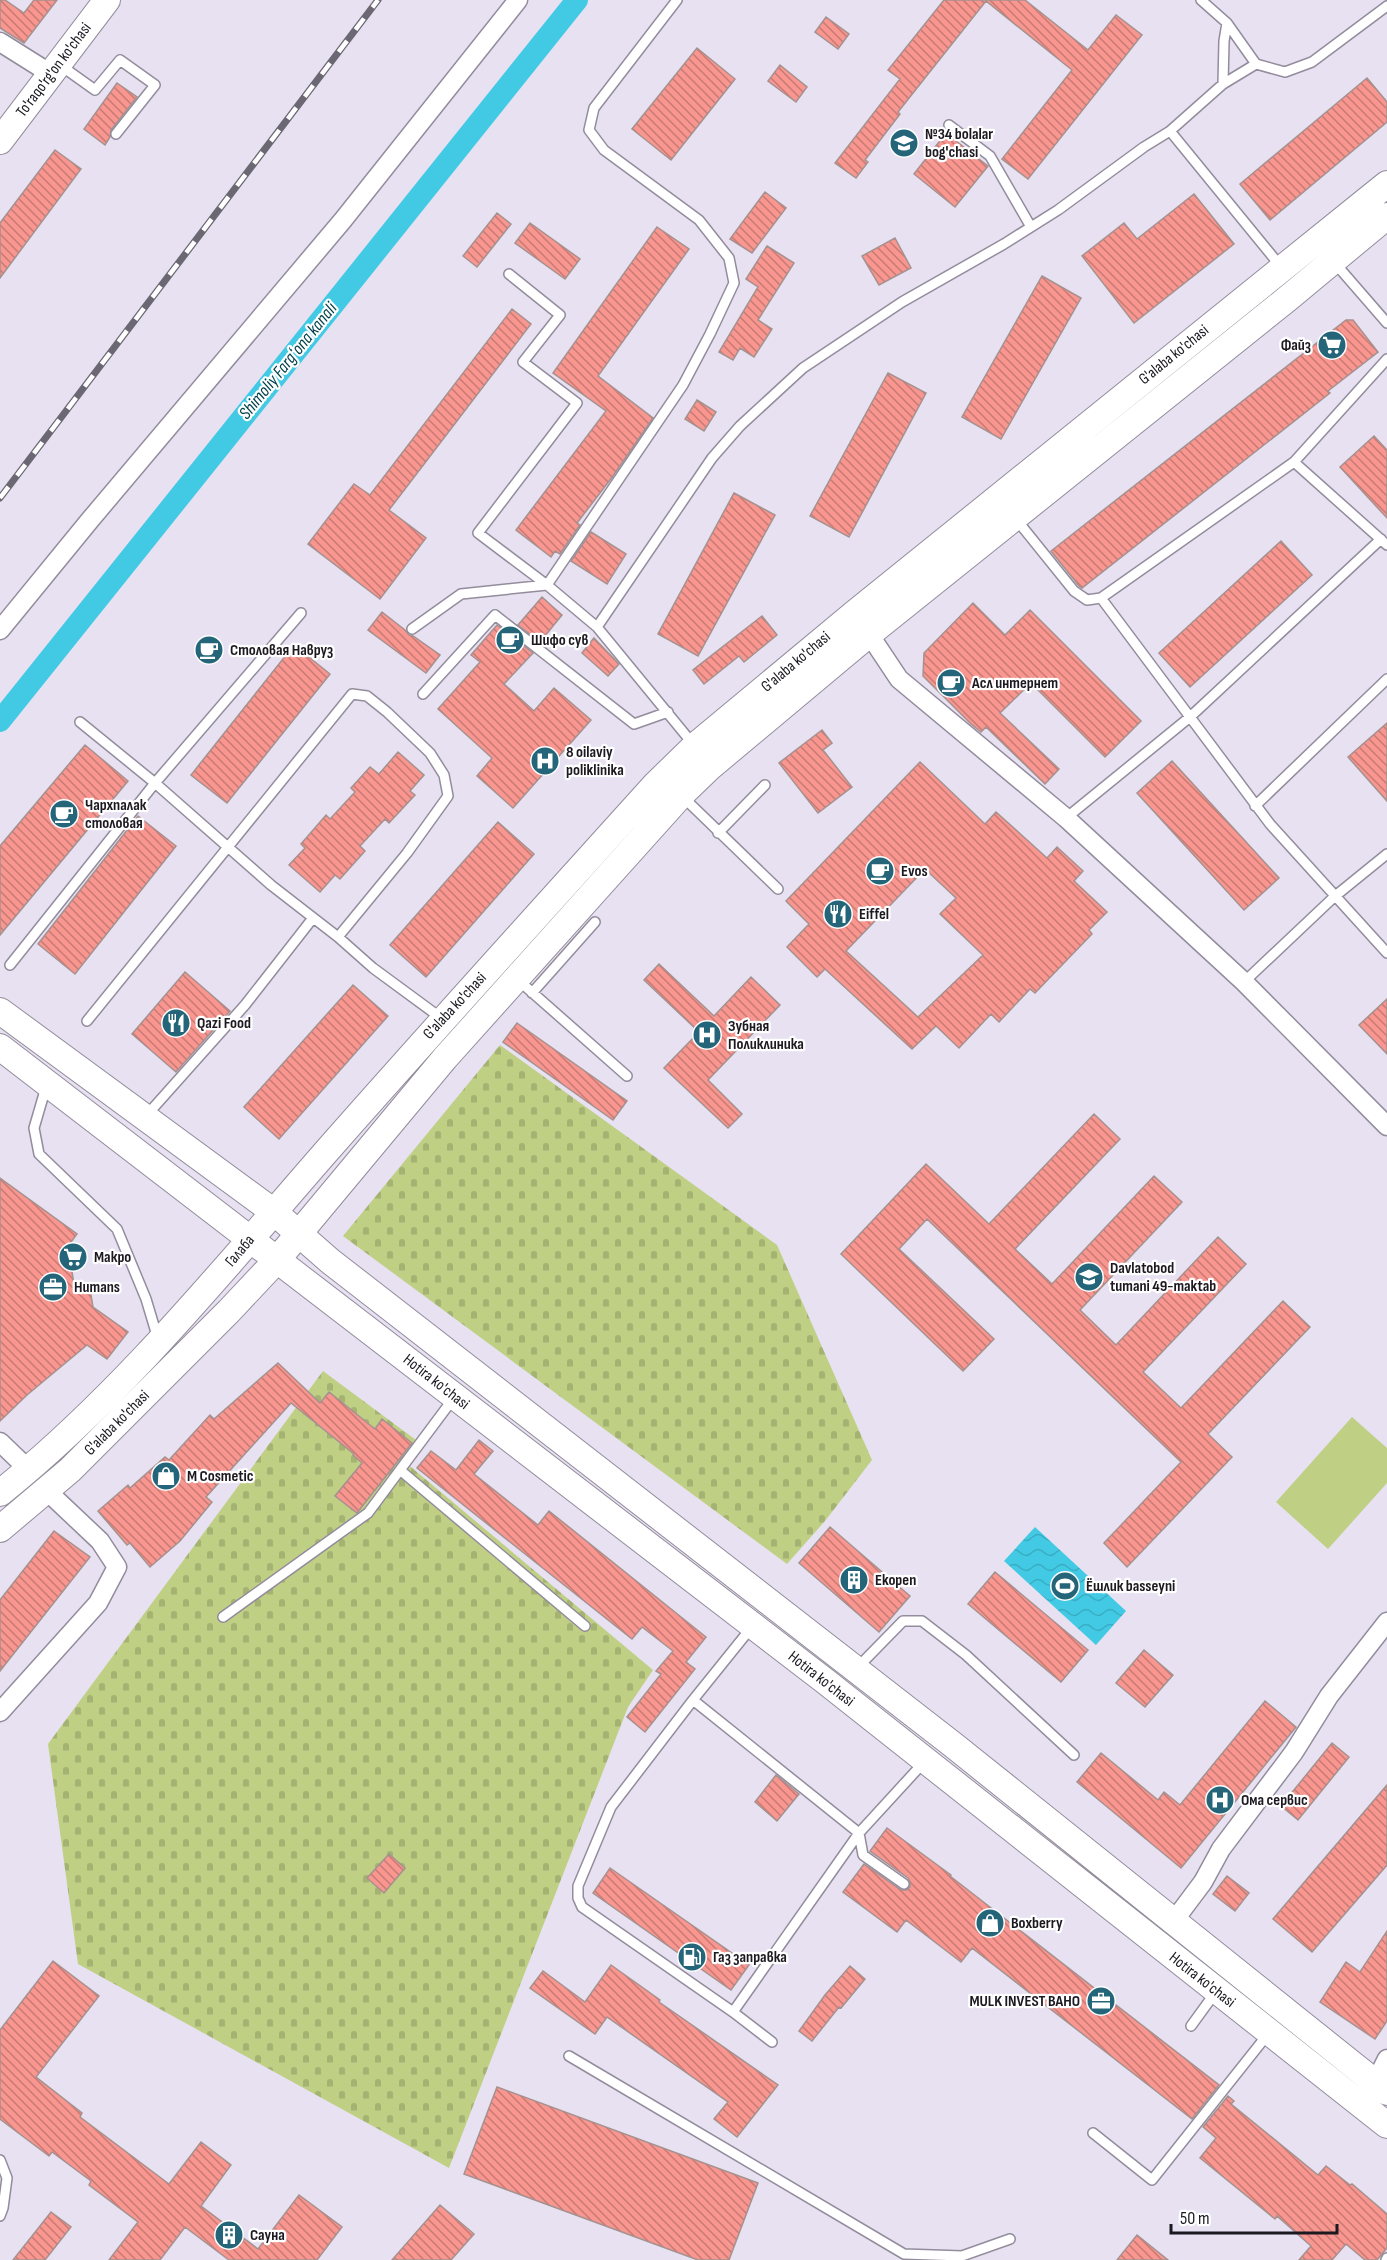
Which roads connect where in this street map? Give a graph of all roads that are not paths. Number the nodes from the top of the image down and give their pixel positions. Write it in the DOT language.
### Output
graph roads {
  1 [pos="107,0"];
  2 [pos="518,0"];
  3 [pos="677,0"];
  4 [pos="1201,0"];
  5 [pos="1387,6"];
  6 [pos="1227,23"];
  7 [pos="0,42"];
  8 [pos="1256,64"];
  9 [pos="55,69"];
  10 [pos="1223,84"];
  11 [pos="949,125"];
  12 [pos="1170,130"];
  13 [pos="117,134"];
  14 [pos="0,141"];
  15 [pos="1387,184"];
  16 [pos="1387,216"];
  17 [pos="1031,227"];
  18 [pos="1333,260"];
  19 [pos="1282,268"];
  20 [pos="509,274"];
  21 [pos="1387,323"];
  22 [pos="1387,359"];
  23 [pos="1294,462"];
  24 [pos="1014,517"];
  25 [pos="1384,542"];
  26 [pos="547,585"];
  27 [pos="1101,598"];
  28 [pos="301,613"];
  29 [pos="862,623"];
  30 [pos="597,627"];
  31 [pos="412,629"];
  32 [pos="0,630"];
  33 [pos="1387,679"];
  34 [pos="423,694"];
  35 [pos="668,712"];
  36 [pos="1190,717"];
  37 [pos="80,723"];
  38 [pos="695,746"];
  39 [pos="155,783"];
  40 [pos="765,785"];
  41 [pos="681,795"];
  42 [pos="1255,806"];
  43 [pos="1066,818"];
  44 [pos="718,833"];
  45 [pos="228,846"];
  46 [pos="1387,854"];
  47 [pos="778,889"];
  48 [pos="1334,897"];
  49 [pos="313,918"];
  50 [pos="595,922"];
  51 [pos="338,937"];
  52 [pos="1387,953"];
  53 [pos="10,965"];
  54 [pos="1244,982"];
  55 [pos="524,985"];
  56 [pos="0,1011"];
  57 [pos="443,1020"];
  58 [pos="87,1021"];
  59 [pos="0,1047"];
  60 [pos="627,1076"];
  61 [pos="47,1082"];
  62 [pos="145,1117"];
  63 [pos="1387,1126"];
  64 [pos="274,1212"];
  65 [pos="298,1233"];
  66 [pos="249,1239"];
  67 [pos="276,1261"];
  68 [pos="206,1291"];
  69 [pos="229,1311"];
  70 [pos="159,1342"];
  71 [pos="455,1397"];
  72 [pos="0,1443"];
  73 [pos="29,1470"];
  74 [pos="400,1470"];
  75 [pos="47,1491"];
  76 [pos="0,1493"];
  77 [pos="0,1529"];
  78 [pos="223,1617"];
  79 [pos="1387,1622"];
  80 [pos="585,1626"];
  81 [pos="753,1626"];
  82 [pos="855,1669"];
  83 [pos="693,1700"];
  84 [pos="0,1712"];
  85 [pos="1074,1755"];
  86 [pos="926,1760"];
  87 [pos="859,1833"];
  88 [pos="904,1884"];
  89 [pos="1173,1922"];
  90 [pos="1212,1953"];
  91 [pos="1196,1975"];
  92 [pos="1217,1991"];
  93 [pos="733,2012"];
  94 [pos="1191,2026"];
  95 [pos="1269,2032"];
  96 [pos="772,2042"];
  97 [pos="569,2056"];
  98 [pos="1387,2059"];
  99 [pos="1381,2088"];
  100 [pos="1387,2126"];
  101 [pos="1093,2133"];
  102 [pos="0,2160"];
  103 [pos="0,2216"];
  104 [pos="1010,2239"];
  1 -- 9 [label="main road, To'raqo'rg'on ko'chasi"];
  2 -- 32 [label="street"];
  3 -- 26 [label="lane"];
  4 -- 6 [label="lane"];
  5 -- 8 [label="lane"];
  6 -- 8 [label="lane"];
  6 -- 10 [label="lane"];
  7 -- 9 [label="street"];
  8 -- 10 [label="lane"];
  9 -- 13 [label="lane"];
  9 -- 14 [label="main road, To'raqo'rg'on ko'chasi"];
  10 -- 12 [label="lane"];
  11 -- 17 [label="lane"];
  12 -- 17 [label="lane"];
  12 -- 19 [label="lane"];
  15 -- 19 [label="main road, G'alaba ko'chasi"];
  16 -- 18 [label="main road, G'alaba ko'chasi"];
  17 -- 30 [label="lane"];
  18 -- 21 [label="lane"];
  18 -- 24 [label="main road, G'alaba ko'chasi"];
  19 -- 29 [label="main road, G'alaba ko'chasi"];
  20 -- 26 [label="lane"];
  22 -- 23 [label="lane"];
  23 -- 25 [label="lane"];
  23 -- 27 [label="lane"];
  24 -- 27 [label="lane"];
  24 -- 29 [label="main road, G'alaba ko'chasi"];
  25 -- 36 [label="lane"];
  26 -- 30 [label="lane"];
  26 -- 31 [label="lane"];
  27 -- 36 [label="lane"];
  28 -- 39 [label="lane"];
  29 -- 38 [label="main road, G'alaba ko'chasi"];
  29 -- 41 [label="main road, G'alaba ko'chasi"];
  29 -- 43 [label="street"];
  30 -- 35 [label="lane"];
  33 -- 42 [label="lane"];
  34 -- 35 [label="lane"];
  35 -- 38 [label="lane"];
  36 -- 42 [label="lane"];
  36 -- 43 [label="lane"];
  37 -- 39 [label="lane"];
  38 -- 57 [label="main road, G'alaba ko'chasi"];
  39 -- 45 [label="lane"];
  39 -- 53 [label="lane"];
  40 -- 44 [label="lane"];
  41 -- 44 [label="lane"];
  41 -- 55 [label="main road, G'alaba ko'chasi"];
  42 -- 48 [label="lane"];
  43 -- 54 [label="street"];
  44 -- 47 [label="lane"];
  45 -- 49 [label="lane"];
  45 -- 51 [label="lane"];
  45 -- 58 [label="lane"];
  46 -- 48 [label="lane"];
  48 -- 52 [label="lane"];
  48 -- 54 [label="lane"];
  49 -- 51 [label="lane"];
  49 -- 62 [label="lane"];
  50 -- 55 [label="lane"];
  51 -- 57 [label="lane"];
  54 -- 63 [label="street"];
  55 -- 60 [label="lane"];
  55 -- 65 [label="main road, G'alaba ko'chasi"];
  56 -- 62 [label="main road, Hotira ko'chasi"];
  57 -- 64 [label="main road, G'alaba ko'chasi"];
  59 -- 61 [label="main road, Hotira ko'chasi"];
  61 -- 66 [label="main road, Hotira ko'chasi"];
  61 -- 70 [label="lane"];
  62 -- 64 [label="main road, Hotira ko'chasi"];
  64 -- 65 [label="main road, Hotira ko'chasi"];
  64 -- 66 [label="main road, Галаба"];
  65 -- 67 [label="main road, Галаба"];
  65 -- 82 [label="main road, Hotira ko'chasi"];
  66 -- 67 [label="main road, Hotira ko'chasi"];
  66 -- 68 [label="main road, Галаба"];
  67 -- 69 [label="main road, Галаба"];
  67 -- 71 [label="main road, Hotira ko'chasi"];
  68 -- 70 [label="main road, G'alaba ko'chasi"];
  69 -- 75 [label="main road, G'alaba ko'chasi"];
  70 -- 73 [label="main road, G'alaba ko'chasi"];
  71 -- 74 [label="lane"];
  71 -- 81 [label="main road, Hotira ko'chasi"];
  72 -- 73 [label="street"];
  73 -- 76 [label="main road, G'alaba ko'chasi"];
  74 -- 78 [label="lane"];
  74 -- 80 [label="lane"];
  75 -- 77 [label="main road, G'alaba ko'chasi"];
  75 -- 84 [label="street"];
  79 -- 89 [label="street"];
  81 -- 83 [label="lane"];
  81 -- 86 [label="main road, Hotira ko'chasi"];
  82 -- 85 [label="lane"];
  82 -- 89 [label="main road, Hotira ko'chasi"];
  83 -- 87 [label="lane"];
  83 -- 93 [label="lane"];
  86 -- 87 [label="lane"];
  86 -- 91 [label="main road, Hotira ko'chasi"];
  87 -- 88 [label="lane"];
  87 -- 93 [label="lane"];
  89 -- 90 [label="main road, Hotira ko'chasi"];
  90 -- 91 [label="main road"];
  90 -- 99 [label="main road, Hotira ko'chasi"];
  91 -- 92 [label="main road, Hotira ko'chasi"];
  92 -- 94 [label="lane"];
  92 -- 95 [label="main road, Hotira ko'chasi"];
  93 -- 96 [label="lane"];
  95 -- 100 [label="main road, Hotira ko'chasi"];
  95 -- 101 [label="lane"];
  97 -- 104 [label="lane"];
  98 -- 99 [label="street"];
  102 -- 103 [label="lane"];
}
